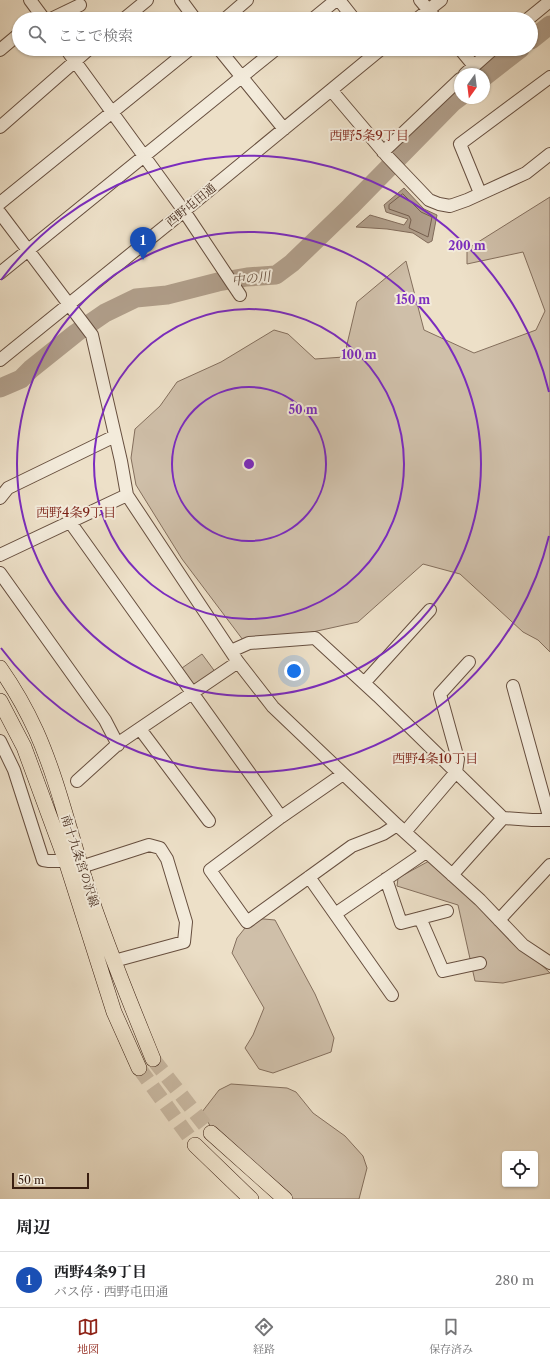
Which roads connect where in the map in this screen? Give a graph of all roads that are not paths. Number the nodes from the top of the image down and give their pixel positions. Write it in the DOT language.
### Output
graph roads {
  1 [pos="30,0"];
  2 [pos="147,0"];
  3 [pos="181,0"];
  4 [pos="247,0"];
  5 [pos="338,0"];
  6 [pos="420,0"];
  7 [pos="440,0"];
  8 [pos="550,1"];
  9 [pos="80,5"];
  10 [pos="39,12"];
  11 [pos="60,12"];
  12 [pos="132,12"];
  13 [pos="190,12"];
  14 [pos="233,12"];
  15 [pos="322,12"];
  16 [pos="348,12"];
  17 [pos="430,12"];
  18 [pos="433,12"];
  19 [pos="537,12"];
  20 [pos="12,40"];
  21 [pos="0,50"];
  22 [pos="71,56"];
  23 [pos="80,56"];
  24 [pos="181,56"];
  25 [pos="224,56"];
  26 [pos="268,56"];
  27 [pos="371,56"];
  28 [pos="463,56"];
  29 [pos="485,56"];
  30 [pos="74,61"];
  31 [pos="468,68"];
  32 [pos="471,68"];
  33 [pos="550,77"];
  34 [pos="241,78"];
  35 [pos="454,85"];
  36 [pos="331,90"];
  37 [pos="112,112"];
  38 [pos="0,127"];
  39 [pos="284,129"];
  40 [pos="385,154"];
  41 [pos="550,154"];
  42 [pos="144,157"];
  43 [pos="480,194"];
  44 [pos="0,202"];
  45 [pos="184,211"];
  46 [pos="0,213"];
  47 [pos="27,250"];
  48 [pos="0,273"];
  49 [pos="240,295"];
  50 [pos="69,305"];
  51 [pos="0,360"];
  52 [pos="115,436"];
  53 [pos="4,485"];
  54 [pos="127,495"];
  55 [pos="0,498"];
  56 [pos="70,522"];
  57 [pos="0,555"];
  58 [pos="0,573"];
  59 [pos="430,610"];
  60 [pos="231,651"];
  61 [pos="238,662"];
  62 [pos="469,662"];
  63 [pos="0,668"];
  64 [pos="364,682"];
  65 [pos="512,686"];
  66 [pos="193,694"];
  67 [pos="0,701"];
  68 [pos="140,729"];
  69 [pos="0,741"];
  70 [pos="118,744"];
  71 [pos="456,772"];
  72 [pos="343,774"];
  73 [pos="77,781"];
  74 [pos="280,817"];
  75 [pos="503,818"];
  76 [pos="550,820"];
  77 [pos="209,821"];
  78 [pos="401,828"];
  79 [pos="426,852"];
  80 [pos="66,861"];
  81 [pos="550,865"];
  82 [pos="81,867"];
  83 [pos="452,875"];
  84 [pos="309,877"];
  85 [pos="386,879"];
  86 [pos="447,911"];
  87 [pos="334,914"];
  88 [pos="420,918"];
  89 [pos="499,920"];
  90 [pos="114,961"];
  91 [pos="549,961"];
  92 [pos="480,963"];
  93 [pos="392,995"];
  94 [pos="153,1059"];
  95 [pos="139,1068"];
  96 [pos="211,1133"];
  97 [pos="195,1145"];
  98 [pos="252,1199"];
  99 [pos="285,1199"];
  1 -- 10 [label="street"];
  2 -- 12 [label="street"];
  3 -- 13 [label="street"];
  4 -- 14 [label="street"];
  5 -- 15 [label="street"];
  5 -- 16 [label="street"];
  6 -- 17 [label="street"];
  7 -- 18 [label="street"];
  8 -- 19 [label="street"];
  9 -- 11 [label="street"];
  20 -- 21 [label="street"];
  22 -- 30 [label="street"];
  23 -- 30 [label="street"];
  24 -- 37 [label="street"];
  25 -- 34 [label="street"];
  26 -- 34 [label="street"];
  27 -- 36 [label="street, 西野屯田通"];
  28 -- 31 [label="street"];
  29 -- 32 [label="street"];
  30 -- 37 [label="street"];
  30 -- 38 [label="street"];
  33 -- 43 [label="street"];
  34 -- 39 [label="street"];
  34 -- 42 [label="street"];
  35 -- 40 [label="street"];
  36 -- 39 [label="street, 西野屯田通"];
  36 -- 40 [label="street"];
  37 -- 42 [label="street"];
  37 -- 44 [label="street"];
  39 -- 45 [label="street, 西野屯田通"];
  40 -- 43 [label="street"];
  41 -- 43 [label="street"];
  42 -- 45 [label="street"];
  42 -- 47 [label="street"];
  45 -- 49 [label="street"];
  45 -- 50 [label="street, 西野屯田通"];
  46 -- 47 [label="street"];
  47 -- 48 [label="street"];
  47 -- 50 [label="street"];
  50 -- 51 [label="street, 西野屯田通"];
  50 -- 52 [label="street"];
  52 -- 53 [label="street"];
  52 -- 54 [label="street"];
  53 -- 55 [label="street"];
  54 -- 56 [label="street"];
  54 -- 60 [label="street"];
  56 -- 57 [label="street"];
  56 -- 66 [label="street"];
  58 -- 70 [label="street"];
  59 -- 64 [label="street"];
  60 -- 61 [label="street"];
  60 -- 64 [label="street"];
  61 -- 66 [label="street"];
  61 -- 72 [label="street"];
  62 -- 71 [label="street"];
  63 -- 82 [label="main road, 南十九条宮の沢線"];
  64 -- 71 [label="street"];
  65 -- 76 [label="street"];
  66 -- 68 [label="street"];
  66 -- 74 [label="street"];
  67 -- 80 [label="main road, 南十九条宮の沢線"];
  68 -- 70 [label="street"];
  68 -- 77 [label="street"];
  69 -- 80 [label="street"];
  70 -- 73 [label="street"];
  71 -- 75 [label="street"];
  71 -- 78 [label="street"];
  72 -- 74 [label="street"];
  72 -- 78 [label="street"];
  74 -- 84 [label="street"];
  75 -- 76 [label="street"];
  75 -- 83 [label="street"];
  78 -- 79 [label="street"];
  78 -- 84 [label="street"];
  79 -- 83 [label="street"];
  79 -- 85 [label="street"];
  80 -- 95 [label="main road, 南十九条宮の沢線"];
  81 -- 89 [label="street"];
  82 -- 90 [label="main road, 南十九条宮の沢線"];
  82 -- 90 [label="street"];
  83 -- 89 [label="street"];
  84 -- 87 [label="street"];
  85 -- 87 [label="street"];
  85 -- 88 [label="street"];
  86 -- 88 [label="street"];
  87 -- 93 [label="street"];
  88 -- 92 [label="street"];
  89 -- 91 [label="street"];
  90 -- 94 [label="main road, 南十九条宮の沢線"];
  96 -- 99 [label="main road"];
  97 -- 98 [label="main road"];
}
